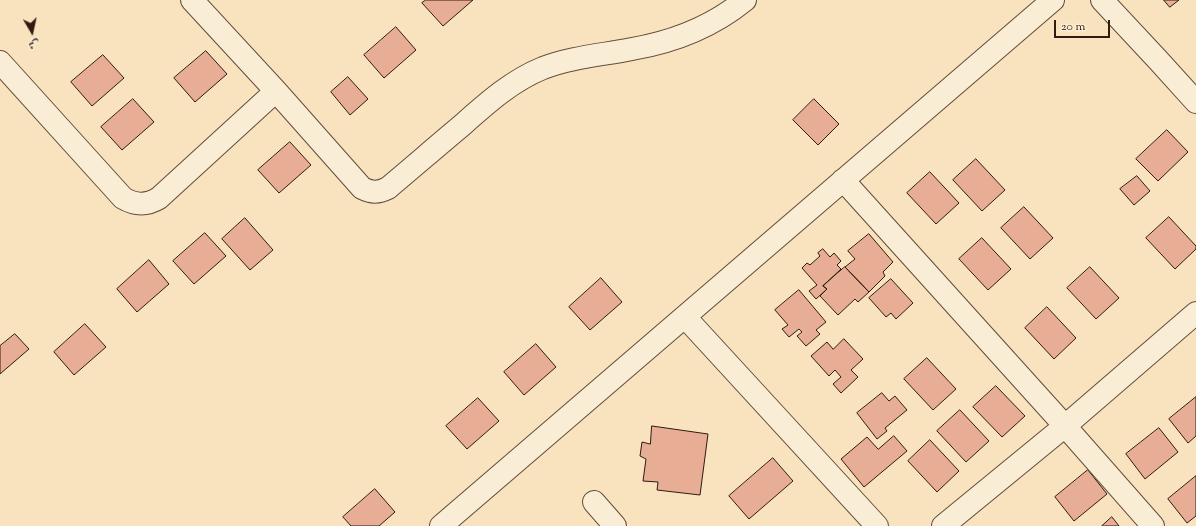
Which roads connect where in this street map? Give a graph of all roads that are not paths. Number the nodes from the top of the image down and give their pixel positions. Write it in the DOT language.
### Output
graph roads {
  1 [pos="192,0"];
  2 [pos="745,0"];
  3 [pos="1053,0"];
  4 [pos="1102,0"];
  5 [pos="0,62"];
  6 [pos="276,91"];
  7 [pos="1196,102"];
  8 [pos="843,180"];
  9 [pos="1196,313"];
  10 [pos="685,317"];
  11 [pos="1065,426"];
  12 [pos="594,502"];
  13 [pos="440,526"];
  14 [pos="615,526"];
  15 [pos="877,526"];
  16 [pos="943,526"];
  17 [pos="1153,526"];
  1 -- 6 [label="street"];
  2 -- 6 [label="street"];
  3 -- 8 [label="street"];
  4 -- 7 [label="street"];
  5 -- 6 [label="street"];
  8 -- 10 [label="street"];
  8 -- 11 [label="street"];
  9 -- 11 [label="street"];
  10 -- 13 [label="street"];
  10 -- 15 [label="street"];
  11 -- 16 [label="street"];
  11 -- 17 [label="street"];
  12 -- 14 [label="street"];
}
